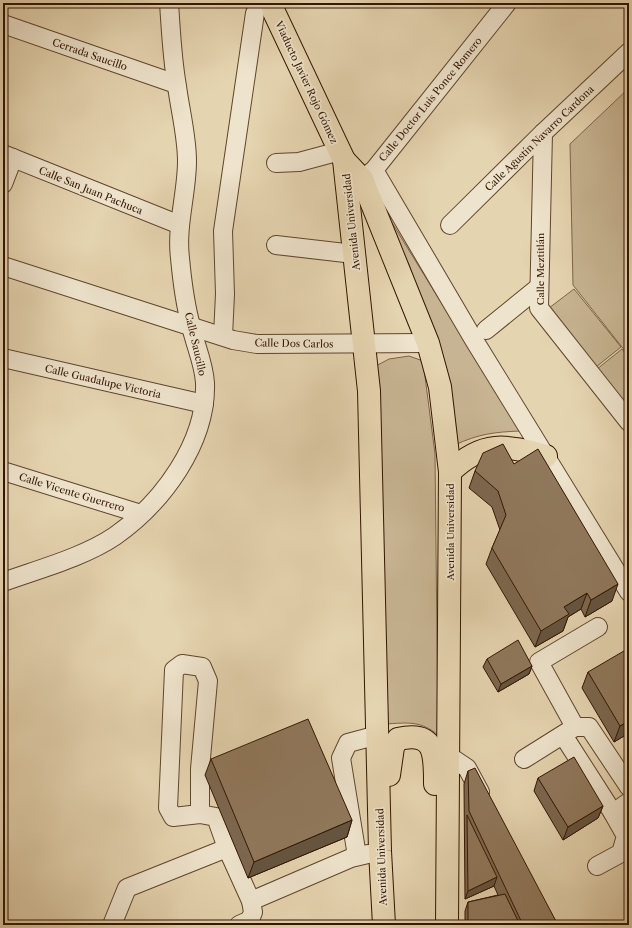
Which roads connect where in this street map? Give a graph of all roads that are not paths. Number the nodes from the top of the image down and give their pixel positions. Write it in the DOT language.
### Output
graph roads {
  1 [pos="169,3"];
  2 [pos="507,3"];
  3 [pos="263,8"];
  4 [pos="3,24"];
  5 [pos="629,52"];
  6 [pos="176,84"];
  7 [pos="543,133"];
  8 [pos="8,156"];
  9 [pos="342,156"];
  10 [pos="276,163"];
  11 [pos="361,179"];
  12 [pos="3,184"];
  13 [pos="180,225"];
  14 [pos="450,225"];
  15 [pos="276,245"];
  16 [pos="354,254"];
  17 [pos="3,266"];
  18 [pos="539,287"];
  19 [pos="190,326"];
  20 [pos="486,330"];
  21 [pos="223,336"];
  22 [pos="428,343"];
  23 [pos="364,344"];
  24 [pos="3,358"];
  25 [pos="204,404"];
  26 [pos="629,422"];
  27 [pos="546,456"];
  28 [pos="3,471"];
  29 [pos="450,472"];
  30 [pos="141,514"];
  31 [pos="3,582"];
  32 [pos="629,592"];
  33 [pos="598,627"];
  34 [pos="569,731"];
  35 [pos="378,735"];
  36 [pos="449,756"];
  37 [pos="524,759"];
  38 [pos="629,787"];
  39 [pos="629,794"];
  40 [pos="629,802"];
  41 [pos="489,809"];
  42 [pos="614,813"];
  43 [pos="200,814"];
  44 [pos="227,848"];
  45 [pos="380,851"];
  46 [pos="357,856"];
  47 [pos="597,866"];
  48 [pos="251,901"];
  49 [pos="447,920"];
  50 [pos="112,925"];
  51 [pos="239,925"];
  52 [pos="384,925"];
  1 -- 6 [label="street, Calle Saucillo"];
  2 -- 11 [label="street, Calle Doctor Luis Ponce Romero"];
  3 -- 9 [label="main road, Viaducto Javier Rojo Gómez"];
  3 -- 21 [label="street"];
  4 -- 6 [label="street, Cerrada Saucillo"];
  5 -- 7 [label="street, Calle Agustín Navarro Cardona"];
  6 -- 13 [label="street, Calle Saucillo"];
  7 -- 14 [label="street, Calle Agustín Navarro Cardona"];
  7 -- 18 [label="street, Calle Meztitlán"];
  8 -- 12 [label="street"];
  8 -- 13 [label="street, Calle San Juan Pachuca"];
  9 -- 10 [label="street"];
  9 -- 11 [label="main road, Avenida Universidad"];
  11 -- 16 [label="main road, Avenida Universidad"];
  11 -- 22 [label="main road, Avenida Universidad"];
  11 -- 27 [label="street"];
  13 -- 19 [label="street, Calle Saucillo"];
  15 -- 16 [label="street"];
  16 -- 23 [label="main road, Avenida Universidad"];
  17 -- 19 [label="street, Calle Dos Carlos"];
  18 -- 20 [label="street"];
  18 -- 26 [label="street, Calle Meztitlán"];
  19 -- 21 [label="street, Calle Dos Carlos"];
  19 -- 25 [label="street, Calle Saucillo"];
  21 -- 23 [label="street, Calle Dos Carlos"];
  22 -- 23 [label="street, Calle Dos Carlos"];
  22 -- 29 [label="main road, Avenida Universidad"];
  23 -- 35 [label="main road, Avenida Universidad"];
  24 -- 25 [label="street, Calle Guadalupe Victoria"];
  25 -- 30 [label="street, Calle Saucillo"];
  27 -- 29 [label="main road"];
  27 -- 32 [label="street"];
  28 -- 30 [label="street, Calle Vicente Guerrero"];
  29 -- 36 [label="main road, Avenida Universidad"];
  30 -- 31 [label="street, Calle Saucillo"];
  33 -- 34 [label="street"];
  34 -- 37 [label="street"];
  34 -- 38 [label="street"];
  34 -- 42 [label="street"];
  35 -- 45 [label="main road, Avenida Universidad"];
  35 -- 46 [label="street"];
  36 -- 41 [label="street"];
  36 -- 49 [label="main road, Avenida Universidad"];
  38 -- 39 [label="street"];
  40 -- 42 [label="street"];
  42 -- 47 [label="street"];
  43 -- 43 [label="street"];
  43 -- 44 [label="street"];
  44 -- 48 [label="street"];
  44 -- 50 [label="street"];
  45 -- 46 [label="street"];
  45 -- 49 [label="main road"];
  45 -- 52 [label="main road, Avenida Universidad"];
  46 -- 48 [label="street"];
  48 -- 51 [label="street"];
}
